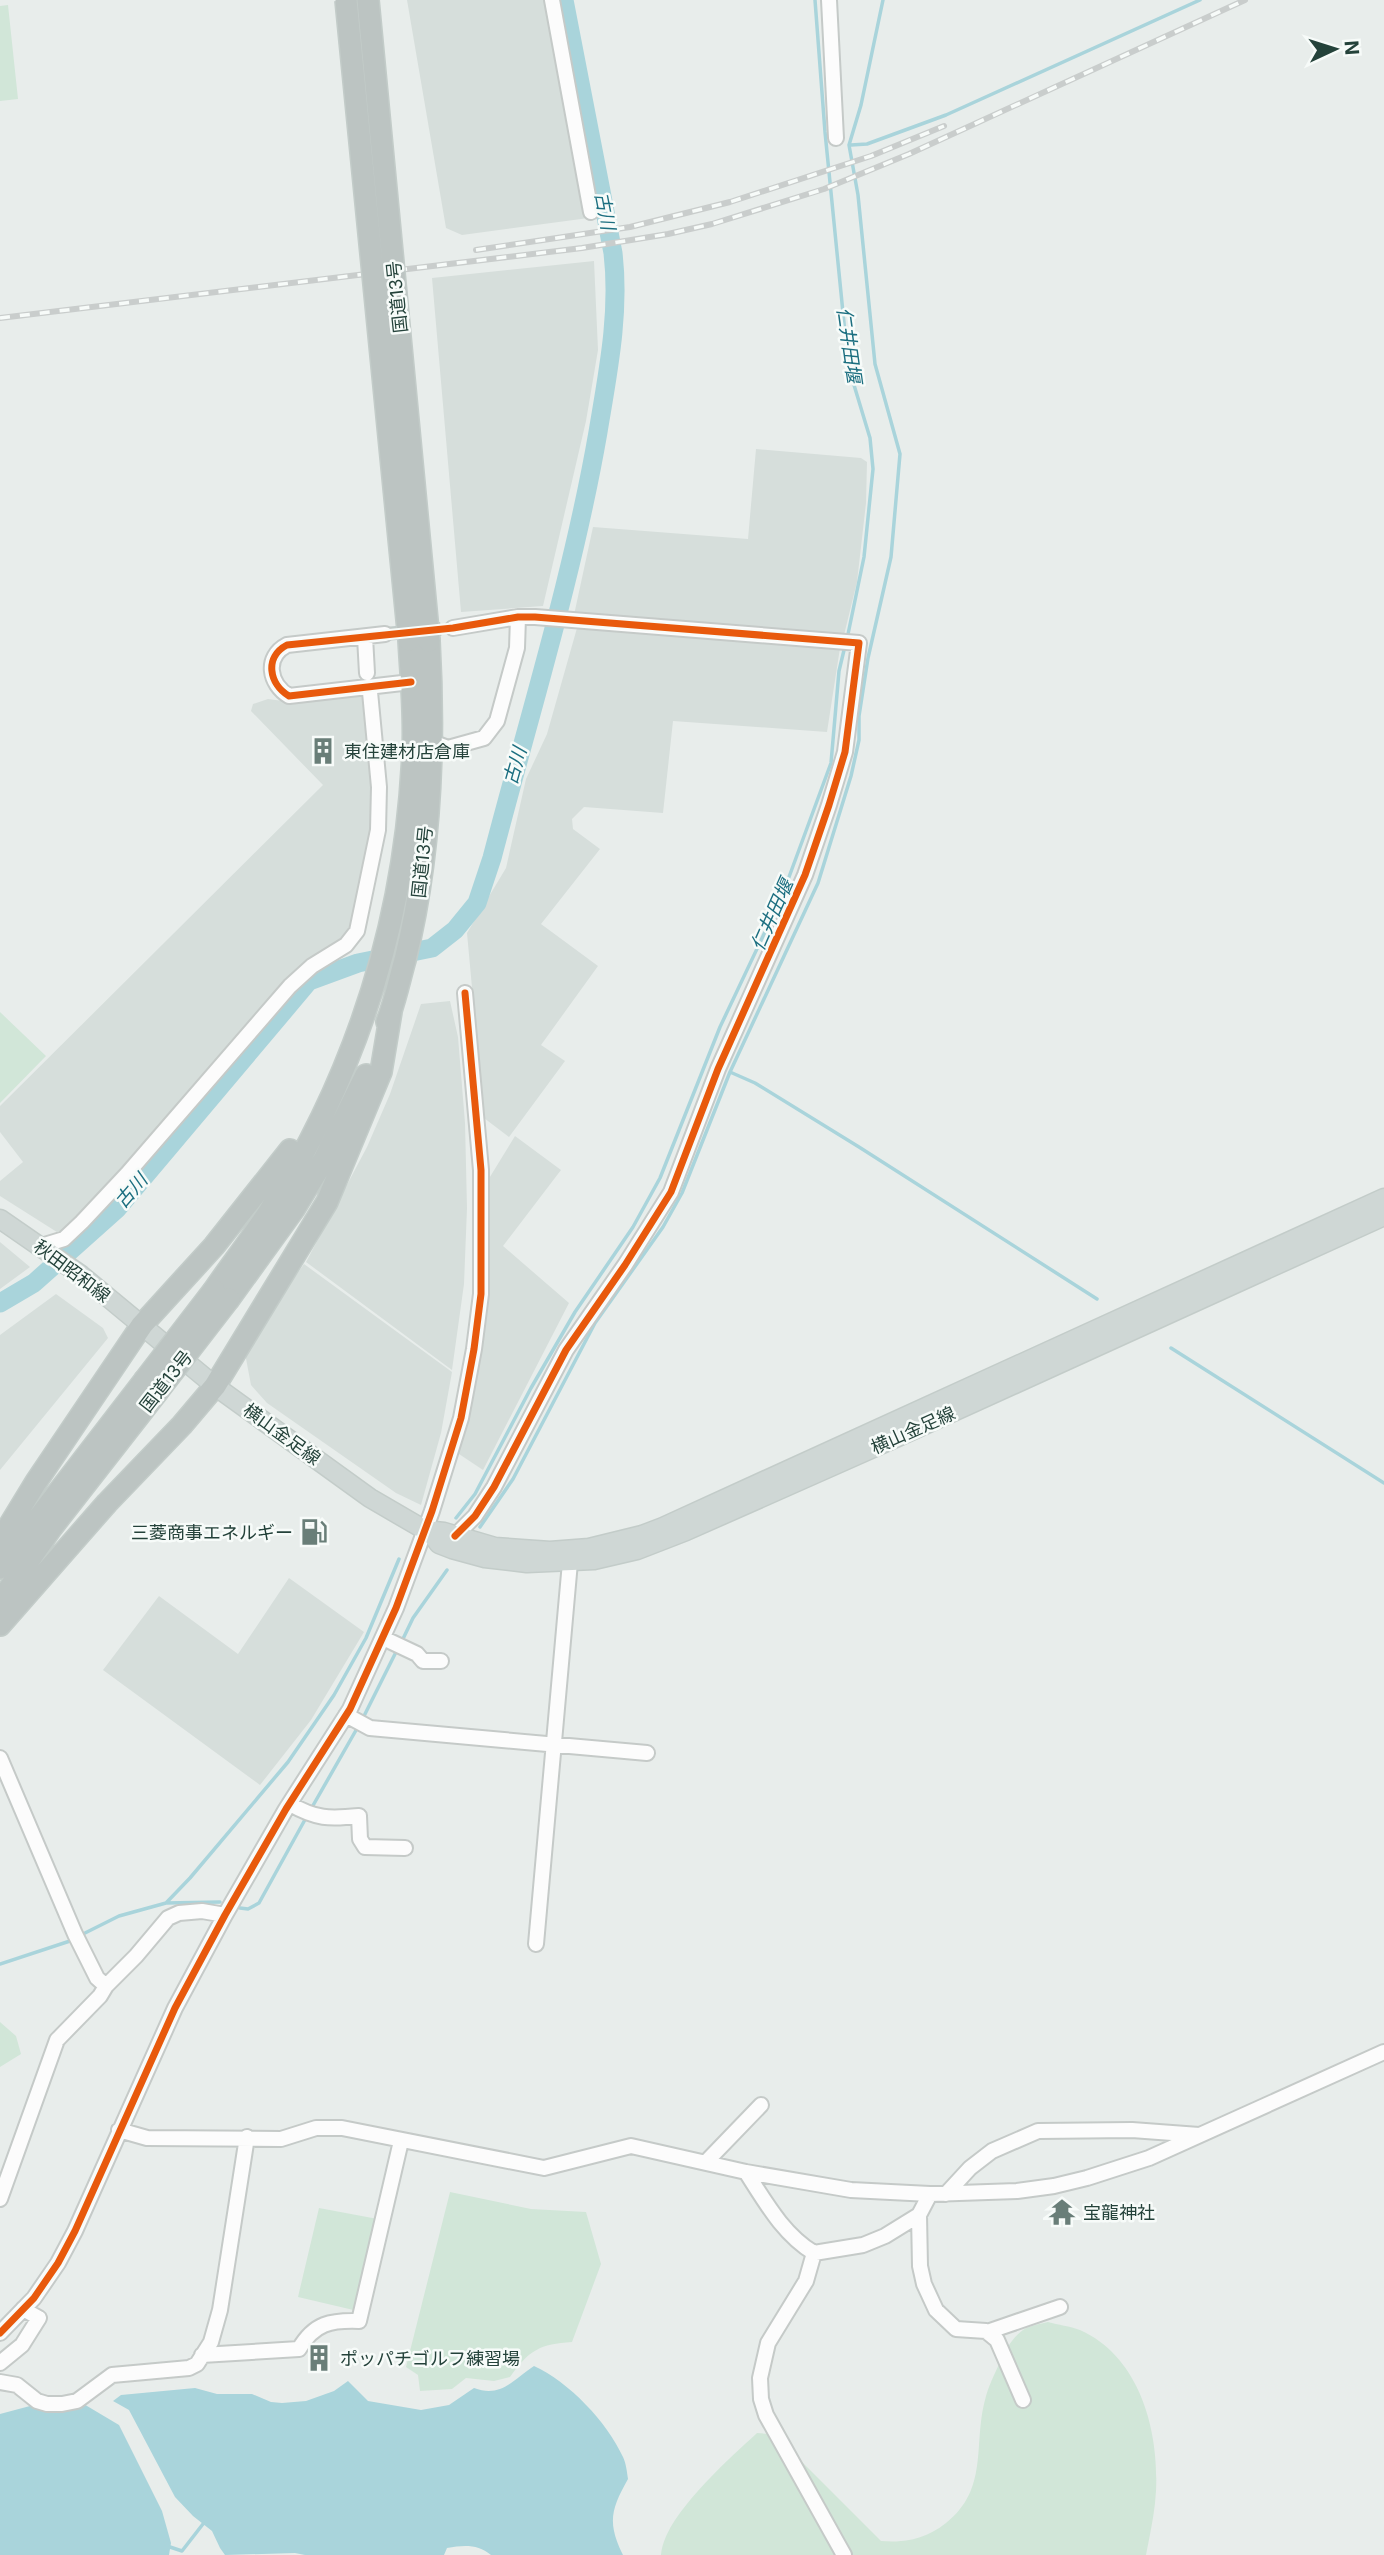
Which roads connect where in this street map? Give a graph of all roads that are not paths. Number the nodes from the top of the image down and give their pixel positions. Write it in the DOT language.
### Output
graph roads {
  1 [pos="346,0"];
  2 [pos="368,0"];
  3 [pos="552,0"];
  4 [pos="829,0"];
  5 [pos="836,138"];
  6 [pos="591,212"];
  7 [pos="518,617"];
  8 [pos="453,628"];
  9 [pos="385,634"];
  10 [pos="365,637"];
  11 [pos="419,641"];
  12 [pos="367,673"];
  13 [pos="411,681"];
  14 [pos="370,692"];
  15 [pos="432,742"];
  16 [pos="465,993"];
  17 [pos="391,1012"];
  18 [pos="338,1081"];
  19 [pos="1384,1198"];
  20 [pos="1384,1216"];
  21 [pos="0,1219"];
  22 [pos="41,1246"];
  23 [pos="221,1294"];
  24 [pos="142,1325"];
  25 [pos="151,1386"];
  26 [pos="215,1386"];
  27 [pos="428,1531"];
  28 [pos="455,1536"];
  29 [pos="0,1541"];
  30 [pos="571,1556"];
  31 [pos="0,1568"];
  32 [pos="0,1602"];
  33 [pos="0,1625"];
  34 [pos="393,1644"];
  35 [pos="441,1661"];
  36 [pos="354,1720"];
  37 [pos="555,1746"];
  38 [pos="647,1753"];
  39 [pos="0,1758"];
  40 [pos="301,1810"];
  41 [pos="405,1848"];
  42 [pos="225,1915"];
  43 [pos="536,1944"];
  44 [pos="106,1986"];
  45 [pos="1384,2052"];
  46 [pos="761,2105"];
  47 [pos="119,2130"];
  48 [pos="1200,2135"];
  49 [pos="247,2137"];
  50 [pos="401,2141"];
  51 [pos="706,2162"];
  52 [pos="746,2172"];
  53 [pos="930,2194"];
  54 [pos="946,2194"];
  55 [pos="0,2199"];
  56 [pos="919,2215"];
  57 [pos="814,2253"];
  58 [pos="1060,2307"];
  59 [pos="23,2309"];
  60 [pos="987,2332"];
  61 [pos="0,2333"];
  62 [pos="202,2355"];
  63 [pos="0,2363"];
  64 [pos="0,2382"];
  65 [pos="1023,2400"];
  66 [pos="844,2555"];
  1 -- 11 [label="highway, 国道13号, bridge"];
  2 -- 11 [label="highway, 国道13号, bridge"];
  3 -- 6 [label="street"];
  4 -- 5 [label="street"];
  7 -- 8 [label="street"];
  7 -- 15 [label="street"];
  7 -- 28 [label="street"];
  9 -- 10 [label="street"];
  10 -- 12 [label="street"];
  10 -- 13 [label="street"];
  11 -- 13 [label="highway, 国道13号"];
  11 -- 15 [label="highway, 国道13号"];
  13 -- 18 [label="highway, 国道13号"];
  14 -- 22 [label="street"];
  15 -- 17 [label="highway, 国道13号"];
  16 -- 27 [label="street"];
  17 -- 23 [label="highway, 国道13号"];
  17 -- 26 [label="highway"];
  18 -- 23 [label="highway, 国道13号"];
  18 -- 24 [label="highway"];
  19 -- 30 [label="main road, 横山金足線"];
  20 -- 30 [label="main road, 横山金足線"];
  21 -- 22 [label="main road, 秋田昭和線"];
  22 -- 24 [label="main road, 秋田昭和線"];
  23 -- 25 [label="highway, 国道13号, bridge"];
  24 -- 26 [label="main road, 横山金足線"];
  24 -- 29 [label="highway"];
  25 -- 31 [label="highway, 国道13号"];
  25 -- 32 [label="highway, 国道13号"];
  26 -- 27 [label="main road, 横山金足線"];
  26 -- 33 [label="highway"];
  27 -- 28 [label="main road, 横山金足線"];
  27 -- 30 [label="main road, 横山金足線"];
  27 -- 34 [label="street"];
  28 -- 30 [label="main road, 横山金足線"];
  30 -- 37 [label="street"];
  34 -- 35 [label="street"];
  34 -- 36 [label="street"];
  36 -- 37 [label="street"];
  36 -- 40 [label="street"];
  37 -- 38 [label="street"];
  37 -- 43 [label="street"];
  39 -- 44 [label="street"];
  40 -- 41 [label="street"];
  40 -- 42 [label="street"];
  42 -- 44 [label="street"];
  42 -- 47 [label="street"];
  44 -- 55 [label="street"];
  45 -- 48 [label="street"];
  46 -- 51 [label="street"];
  47 -- 49 [label="street"];
  47 -- 59 [label="street"];
  48 -- 54 [label="street"];
  48 -- 54 [label="street"];
  49 -- 50 [label="street"];
  49 -- 62 [label="street"];
  50 -- 51 [label="street"];
  50 -- 62 [label="street"];
  51 -- 52 [label="street"];
  52 -- 53 [label="street"];
  52 -- 57 [label="street"];
  53 -- 54 [label="street"];
  53 -- 56 [label="street"];
  56 -- 57 [label="street"];
  56 -- 60 [label="street"];
  57 -- 66 [label="street"];
  58 -- 60 [label="street"];
  59 -- 61 [label="street"];
  59 -- 63 [label="street"];
  60 -- 65 [label="street"];
  62 -- 64 [label="street"];
}
